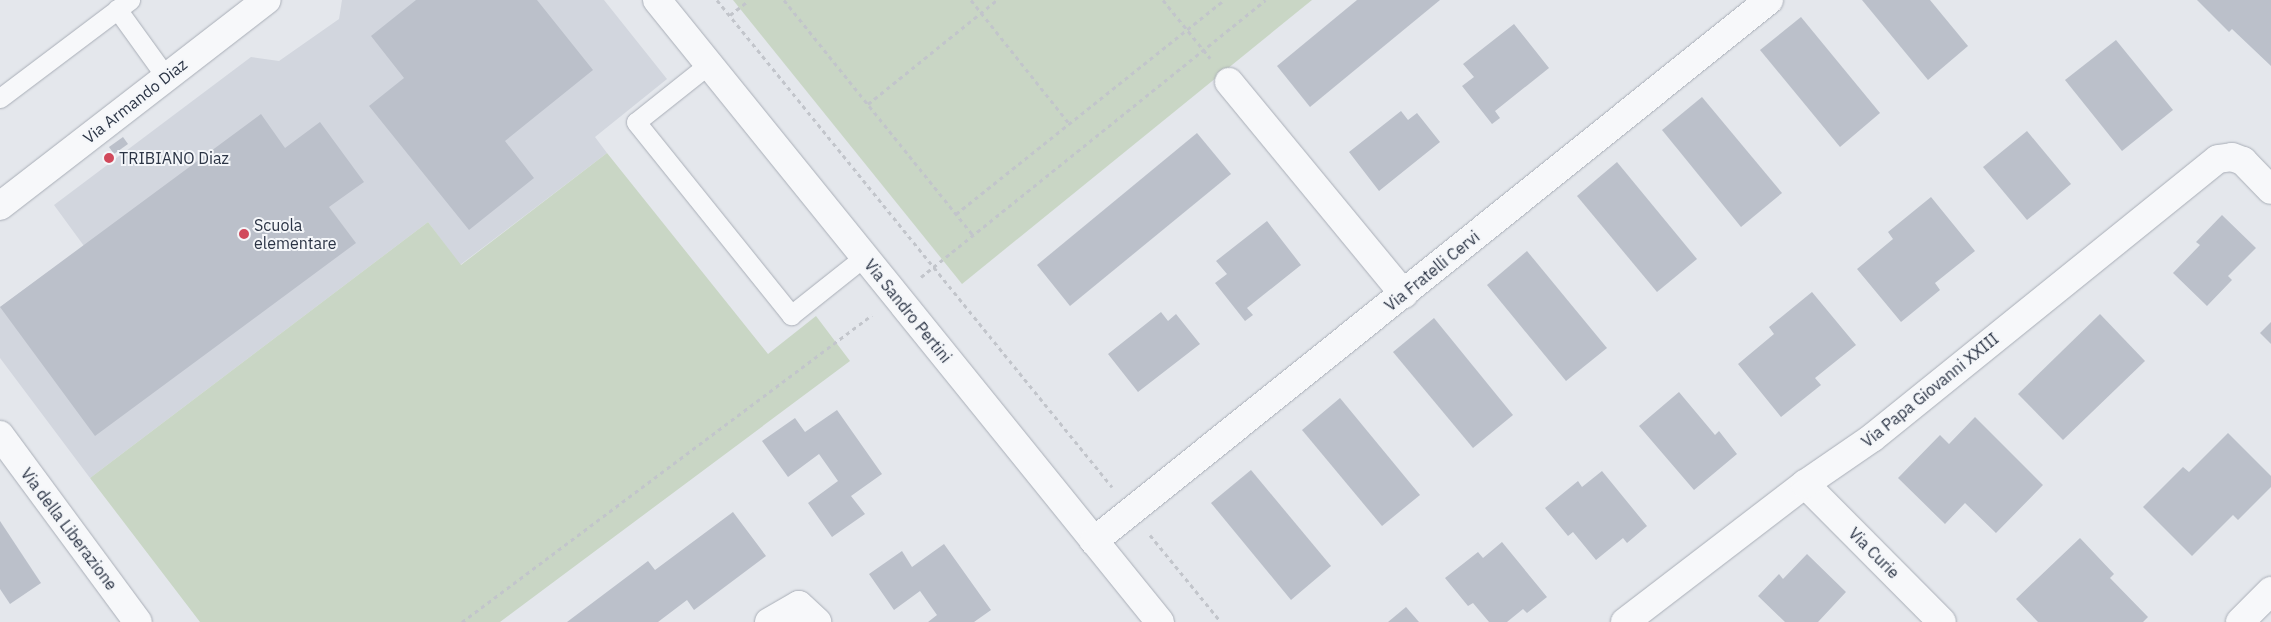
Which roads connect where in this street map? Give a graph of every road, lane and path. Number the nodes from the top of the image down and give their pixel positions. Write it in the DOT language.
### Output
graph roads {
  1 [pos="267,0"];
  2 [pos="657,0"];
  3 [pos="717,0"];
  4 [pos="749,0"];
  5 [pos="784,0"];
  6 [pos="971,0"];
  7 [pos="996,0"];
  8 [pos="1164,0"];
  9 [pos="1224,0"];
  10 [pos="1265,0"];
  11 [pos="1769,0"];
  12 [pos="124,5"];
  13 [pos="981,12"];
  14 [pos="730,15"];
  15 [pos="1187,30"];
  16 [pos="709,64"];
  17 [pos="166,77"];
  18 [pos="1229,82"];
  19 [pos="0,98"];
  20 [pos="868,104"];
  21 [pos="1069,123"];
  22 [pos="2271,190"];
  23 [pos="1,204"];
  24 [pos="956,214"];
  25 [pos="973,235"];
  26 [pos="864,256"];
  27 [pos="933,267"];
  28 [pos="1404,294"];
  29 [pos="897,297"];
  30 [pos="0,435"];
  31 [pos="1805,484"];
  32 [pos="1132,512"];
  33 [pos="1094,541"];
  34 [pos="2271,591"];
  35 [pos="138,622"];
  36 [pos="462,622"];
  37 [pos="769,622"];
  38 [pos="817,622"];
  39 [pos="1160,622"];
  40 [pos="1221,622"];
  41 [pos="1624,622"];
  42 [pos="1942,622"];
  43 [pos="2240,622"];
  1 -- 17 [label="street, Via Armando Diaz"];
  2 -- 16 [label="street, Via Sandro Pertini"];
  3 -- 14 [label="path"];
  4 -- 14 [label="path"];
  5 -- 20 [label="path"];
  6 -- 13 [label="path"];
  7 -- 13 [label="path"];
  8 -- 15 [label="path"];
  9 -- 15 [label="path"];
  10 -- 25 [label="path"];
  11 -- 28 [label="street, Via Fratelli Cervi"];
  12 -- 17 [label="lane"];
  12 -- 19 [label="lane"];
  13 -- 20 [label="path"];
  13 -- 21 [label="path"];
  14 -- 27 [label="path"];
  15 -- 18 [label="path"];
  15 -- 21 [label="path"];
  16 -- 26 [label="street, Via Sandro Pertini"];
  16 -- 26 [label="lane"];
  17 -- 23 [label="street, Via Armando Diaz"];
  18 -- 28 [label="street"];
  20 -- 24 [label="path"];
  21 -- 24 [label="path"];
  22 -- 31 [label="street, Via Papa Giovanni XXIII"];
  24 -- 25 [label="path"];
  25 -- 27 [label="path"];
  26 -- 29 [label="street, Via Sandro Pertini"];
  27 -- 29 [label="path"];
  27 -- 32 [label="path"];
  28 -- 32 [label="street, Via Fratelli Cervi"];
  29 -- 33 [label="street, Via Sandro Pertini"];
  29 -- 36 [label="path"];
  30 -- 35 [label="street, Via della Liberazione"];
  31 -- 41 [label="street, Via Papa Giovanni XXIII"];
  31 -- 42 [label="street, Via Curie"];
  32 -- 33 [label="street, Via Fratelli Cervi"];
  32 -- 40 [label="path"];
  33 -- 39 [label="street, Via Sandro Pertini"];
  34 -- 43 [label="street"];
  37 -- 38 [label="street"];
}
